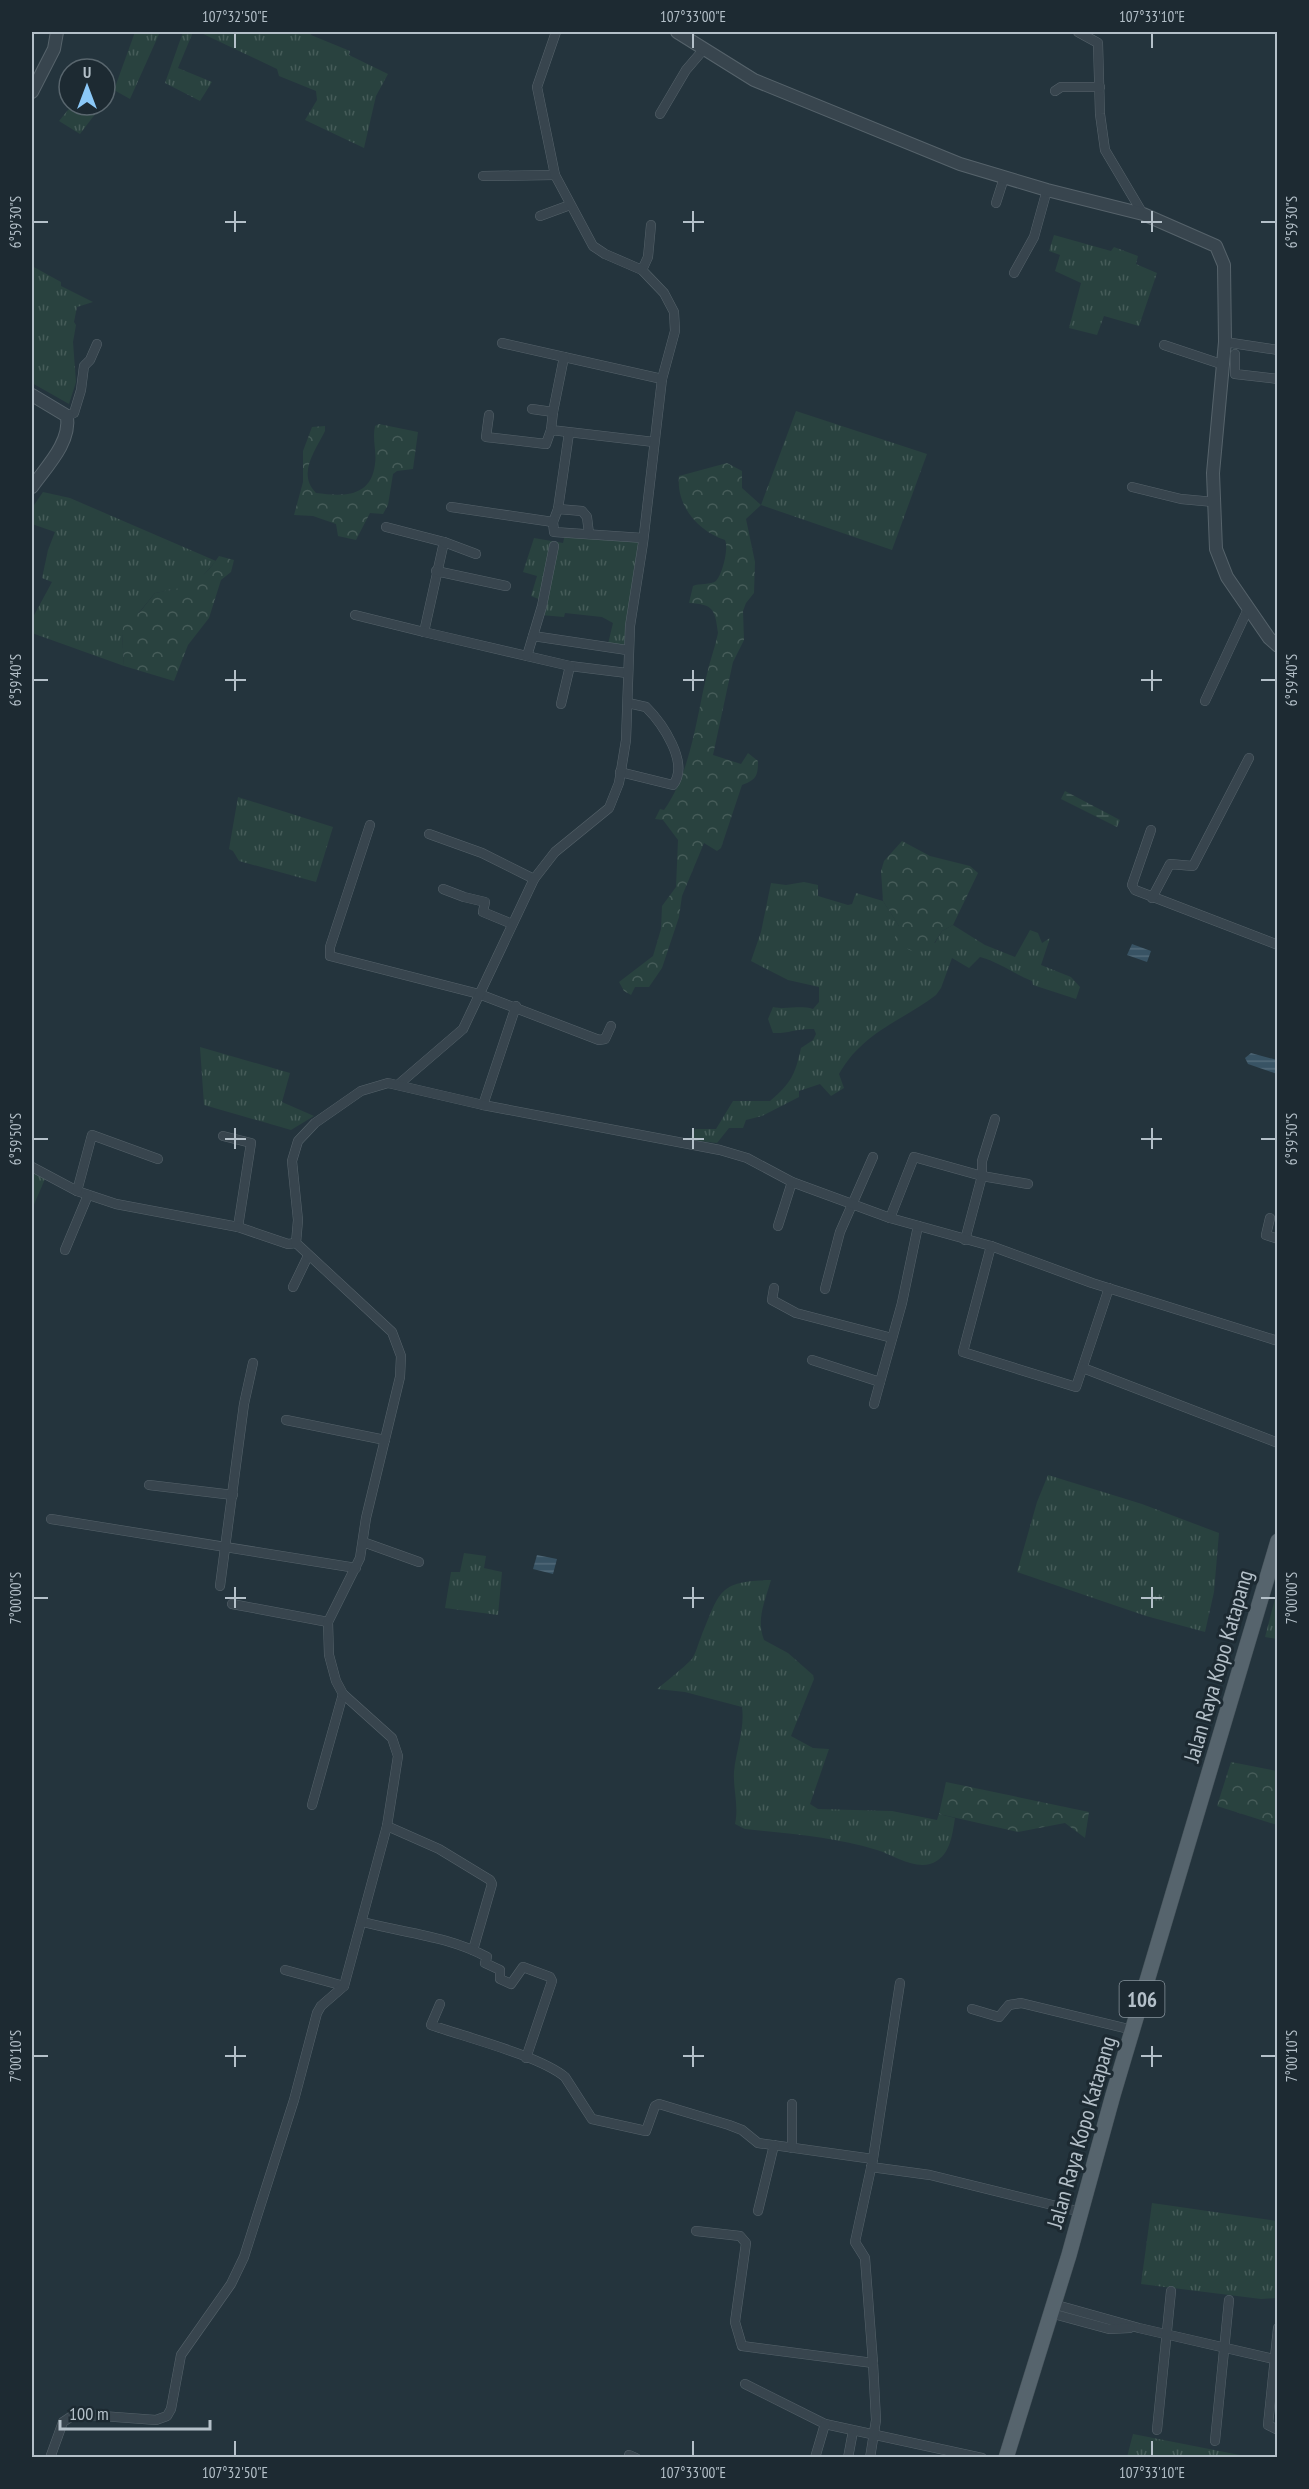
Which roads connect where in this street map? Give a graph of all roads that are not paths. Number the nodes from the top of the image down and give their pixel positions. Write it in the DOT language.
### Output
graph roads {
  1 [pos="57,32"];
  2 [pos="556,32"];
  3 [pos="677,32"];
  4 [pos="1079,32"];
  5 [pos="697,44"];
  6 [pos="1100,87"];
  7 [pos="1055,91"];
  8 [pos="32,92"];
  9 [pos="660,114"];
  10 [pos="483,176"];
  11 [pos="555,176"];
  12 [pos="1004,178"];
  13 [pos="1047,190"];
  14 [pos="996,203"];
  15 [pos="570,205"];
  16 [pos="1143,214"];
  17 [pos="540,216"];
  18 [pos="651,225"];
  19 [pos="642,270"];
  20 [pos="1014,273"];
  21 [pos="1225,342"];
  22 [pos="502,343"];
  23 [pos="97,344"];
  24 [pos="1164,345"];
  25 [pos="1278,350"];
  26 [pos="1235,354"];
  27 [pos="564,357"];
  28 [pos="1224,365"];
  29 [pos="662,379"];
  30 [pos="1278,379"];
  31 [pos="32,395"];
  32 [pos="532,409"];
  33 [pos="553,412"];
  34 [pos="489,415"];
  35 [pos="66,416"];
  36 [pos="551,430"];
  37 [pos="569,433"];
  38 [pos="654,442"];
  39 [pos="32,488"];
  40 [pos="1132,488"];
  41 [pos="1214,502"];
  42 [pos="451,507"];
  43 [pos="558,509"];
  44 [pos="553,522"];
  45 [pos="386,527"];
  46 [pos="589,534"];
  47 [pos="643,538"];
  48 [pos="444,542"];
  49 [pos="554,546"];
  50 [pos="476,554"];
  51 [pos="436,571"];
  52 [pos="506,586"];
  53 [pos="1248,609"];
  54 [pos="355,615"];
  55 [pos="424,632"];
  56 [pos="533,636"];
  57 [pos="1278,646"];
  58 [pos="627,650"];
  59 [pos="527,656"];
  60 [pos="570,666"];
  61 [pos="627,673"];
  62 [pos="1204,701"];
  63 [pos="628,703"];
  64 [pos="561,704"];
  65 [pos="1249,758"];
  66 [pos="620,772"];
  67 [pos="370,825"];
  68 [pos="1151,830"];
  69 [pos="429,834"];
  70 [pos="534,879"];
  71 [pos="443,888"];
  72 [pos="1152,898"];
  73 [pos="512,924"];
  74 [pos="1278,945"];
  75 [pos="478,994"];
  76 [pos="516,1006"];
  77 [pos="611,1026"];
  78 [pos="399,1084"];
  79 [pos="483,1105"];
  80 [pos="995,1119"];
  81 [pos="223,1136"];
  82 [pos="873,1157"];
  83 [pos="158,1159"];
  84 [pos="32,1167"];
  85 [pos="982,1176"];
  86 [pos="792,1182"];
  87 [pos="1028,1184"];
  88 [pos="77,1191"];
  89 [pos="88,1195"];
  90 [pos="854,1203"];
  91 [pos="890,1218"];
  92 [pos="1270,1218"];
  93 [pos="778,1226"];
  94 [pos="918,1226"];
  95 [pos="238,1227"];
  96 [pos="1278,1239"];
  97 [pos="964,1240"];
  98 [pos="296,1243"];
  99 [pos="991,1246"];
  100 [pos="64,1250"];
  101 [pos="308,1256"];
  102 [pos="293,1287"];
  103 [pos="774,1288"];
  104 [pos="1110,1288"];
  105 [pos="825,1289"];
  106 [pos="892,1338"];
  107 [pos="1278,1341"];
  108 [pos="812,1360"];
  109 [pos="253,1363"];
  110 [pos="1083,1368"];
  111 [pos="880,1382"];
  112 [pos="874,1404"];
  113 [pos="286,1420"];
  114 [pos="385,1440"];
  115 [pos="1278,1443"];
  116 [pos="149,1485"];
  117 [pos="233,1495"];
  118 [pos="51,1519"];
  119 [pos="1278,1541"];
  120 [pos="363,1542"];
  121 [pos="225,1547"];
  122 [pos="419,1562"];
  123 [pos="356,1568"];
  124 [pos="1274,1569"];
  125 [pos="220,1586"];
  126 [pos="232,1604"];
  127 [pos="328,1622"];
  128 [pos="343,1695"];
  129 [pos="312,1805"];
  130 [pos="387,1826"];
  131 [pos="363,1922"];
  132 [pos="473,1950"];
  133 [pos="285,1970"];
  134 [pos="900,1983"];
  135 [pos="344,1986"];
  136 [pos="440,2004"];
  137 [pos="972,2009"];
  138 [pos="1133,2030"];
  139 [pos="526,2058"];
  140 [pos="792,2104"];
  141 [pos="774,2145"];
  142 [pos="792,2148"];
  143 [pos="872,2163"];
  144 [pos="759,2211"];
  145 [pos="1081,2212"];
  146 [pos="696,2230"];
  147 [pos="1171,2291"];
  148 [pos="1229,2300"];
  149 [pos="1052,2309"];
  150 [pos="1278,2328"];
  151 [pos="1167,2333"];
  152 [pos="1225,2347"];
  153 [pos="1276,2360"];
  154 [pos="873,2363"];
  155 [pos="745,2384"];
  156 [pos="825,2424"];
  157 [pos="1157,2430"];
  158 [pos="1278,2430"];
  159 [pos="852,2431"];
  160 [pos="874,2435"];
  161 [pos="1215,2441"];
  162 [pos="50,2457"];
  163 [pos="815,2457"];
  164 [pos="848,2457"];
  165 [pos="870,2457"];
  166 [pos="982,2457"];
  167 [pos="1006,2457"];
  1 -- 8 [label="street"];
  2 -- 11 [label="street"];
  3 -- 5 [label="street"];
  4 -- 6 [label="street"];
  5 -- 9 [label="street"];
  5 -- 12 [label="street"];
  6 -- 7 [label="street"];
  6 -- 16 [label="street"];
  10 -- 11 [label="street"];
  11 -- 15 [label="street"];
  12 -- 13 [label="street"];
  12 -- 14 [label="street"];
  13 -- 16 [label="street"];
  13 -- 20 [label="street"];
  15 -- 17 [label="street"];
  15 -- 19 [label="street"];
  16 -- 21 [label="street"];
  18 -- 19 [label="street"];
  19 -- 29 [label="street"];
  21 -- 25 [label="street"];
  21 -- 28 [label="street"];
  22 -- 27 [label="street"];
  23 -- 35 [label="street"];
  24 -- 28 [label="street"];
  26 -- 30 [label="street"];
  27 -- 29 [label="street"];
  27 -- 33 [label="street"];
  28 -- 41 [label="street"];
  29 -- 38 [label="street"];
  31 -- 35 [label="street"];
  32 -- 33 [label="street"];
  33 -- 36 [label="street"];
  34 -- 36 [label="street"];
  35 -- 39 [label="street"];
  36 -- 37 [label="street"];
  37 -- 38 [label="street"];
  37 -- 43 [label="street"];
  38 -- 47 [label="street"];
  40 -- 41 [label="street"];
  41 -- 53 [label="street"];
  42 -- 44 [label="street"];
  43 -- 44 [label="street"];
  43 -- 46 [label="street"];
  44 -- 46 [label="street"];
  45 -- 48 [label="street"];
  46 -- 47 [label="street"];
  47 -- 58 [label="street"];
  48 -- 50 [label="street"];
  48 -- 51 [label="street"];
  49 -- 56 [label="street"];
  51 -- 52 [label="street"];
  51 -- 55 [label="street"];
  53 -- 57 [label="street"];
  53 -- 62 [label="street"];
  54 -- 55 [label="street"];
  55 -- 59 [label="street"];
  56 -- 58 [label="street"];
  56 -- 59 [label="street"];
  58 -- 61 [label="street"];
  59 -- 60 [label="street"];
  60 -- 61 [label="street"];
  60 -- 64 [label="street"];
  61 -- 63 [label="street"];
  63 -- 66 [label="street"];
  63 -- 66 [label="street"];
  65 -- 72 [label="street"];
  66 -- 70 [label="street"];
  67 -- 75 [label="street"];
  68 -- 72 [label="street"];
  69 -- 70 [label="street"];
  70 -- 73 [label="street"];
  71 -- 73 [label="street"];
  72 -- 74 [label="street"];
  73 -- 75 [label="street"];
  75 -- 76 [label="street"];
  75 -- 78 [label="street"];
  76 -- 77 [label="street"];
  76 -- 79 [label="street"];
  78 -- 79 [label="street"];
  78 -- 98 [label="street"];
  79 -- 86 [label="street"];
  80 -- 85 [label="street"];
  81 -- 95 [label="street"];
  82 -- 90 [label="street"];
  83 -- 88 [label="street"];
  84 -- 88 [label="street"];
  85 -- 87 [label="street"];
  85 -- 91 [label="street"];
  85 -- 97 [label="street"];
  86 -- 90 [label="street"];
  86 -- 93 [label="street"];
  88 -- 89 [label="street"];
  89 -- 95 [label="street"];
  89 -- 100 [label="street"];
  90 -- 91 [label="street"];
  90 -- 105 [label="street"];
  91 -- 94 [label="street"];
  92 -- 96 [label="street"];
  94 -- 97 [label="street"];
  94 -- 106 [label="street"];
  95 -- 98 [label="street"];
  97 -- 99 [label="street"];
  98 -- 101 [label="street"];
  99 -- 104 [label="street"];
  99 -- 110 [label="street"];
  101 -- 102 [label="street"];
  101 -- 114 [label="street"];
  103 -- 106 [label="street"];
  104 -- 107 [label="street"];
  104 -- 110 [label="street"];
  106 -- 111 [label="street"];
  108 -- 111 [label="street"];
  109 -- 117 [label="street"];
  110 -- 115 [label="street"];
  111 -- 112 [label="street"];
  113 -- 114 [label="street"];
  114 -- 120 [label="street"];
  116 -- 117 [label="street"];
  117 -- 121 [label="street"];
  118 -- 121 [label="street"];
  119 -- 124 [label="main road, Jalan Raya Kopo Katapang / 106"];
  120 -- 122 [label="street"];
  120 -- 123 [label="street"];
  121 -- 123 [label="street"];
  121 -- 125 [label="street"];
  123 -- 127 [label="street"];
  124 -- 138 [label="main road, Jalan Raya Kopo Katapang / 106"];
  126 -- 127 [label="street"];
  127 -- 128 [label="street"];
  128 -- 129 [label="street"];
  128 -- 130 [label="street"];
  130 -- 131 [label="street"];
  130 -- 132 [label="street"];
  131 -- 132 [label="street"];
  131 -- 135 [label="street"];
  132 -- 139 [label="street"];
  133 -- 135 [label="street"];
  134 -- 143 [label="street"];
  135 -- 162 [label="street"];
  136 -- 139 [label="street"];
  137 -- 138 [label="street"];
  138 -- 145 [label="main road, Jalan Raya Kopo Katapang / 106"];
  139 -- 141 [label="street"];
  140 -- 142 [label="street"];
  141 -- 142 [label="street"];
  141 -- 144 [label="street"];
  142 -- 143 [label="street"];
  143 -- 145 [label="street"];
  143 -- 154 [label="street"];
  145 -- 149 [label="main road, Jalan Raya Kopo Katapang / 106"];
  146 -- 154 [label="street"];
  147 -- 151 [label="street"];
  148 -- 152 [label="street"];
  149 -- 151 [label="street"];
  149 -- 167 [label="main road, Jalan Raya Kopo Katapang / 106"];
  150 -- 153 [label="street"];
  151 -- 152 [label="street"];
  151 -- 157 [label="street"];
  152 -- 153 [label="street"];
  152 -- 161 [label="street"];
  153 -- 158 [label="street"];
  154 -- 160 [label="street"];
  155 -- 156 [label="street"];
  156 -- 159 [label="street"];
  156 -- 163 [label="street"];
  159 -- 160 [label="street"];
  159 -- 164 [label="street"];
  160 -- 165 [label="street"];
  160 -- 166 [label="street"];
}
